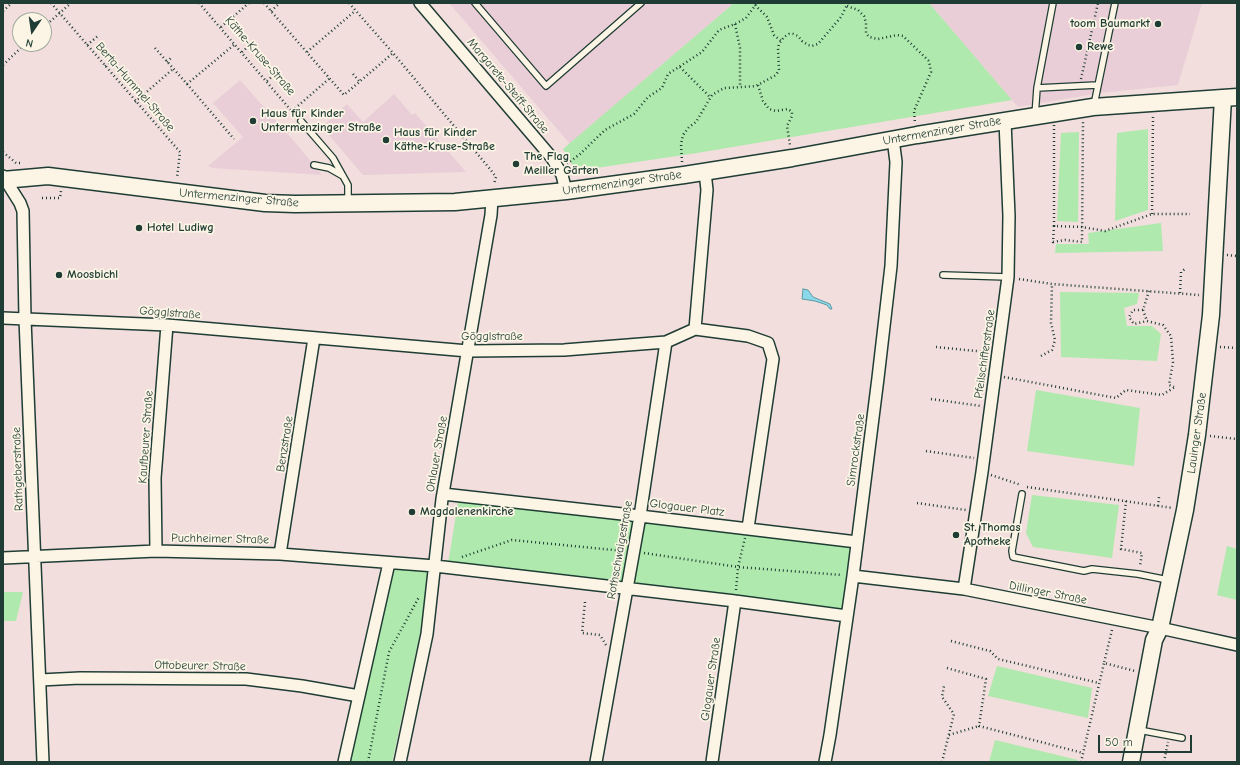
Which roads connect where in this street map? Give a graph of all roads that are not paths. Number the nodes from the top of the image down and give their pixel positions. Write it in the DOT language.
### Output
graph roads {
  1 [pos="420,3"];
  2 [pos="474,3"];
  3 [pos="641,3"];
  4 [pos="1052,3"];
  5 [pos="1115,3"];
  6 [pos="1097,85"];
  7 [pos="1037,88"];
  8 [pos="1230,98"];
  9 [pos="1089,108"];
  10 [pos="1035,116"];
  11 [pos="301,121"];
  12 [pos="1005,121"];
  13 [pos="892,139"];
  14 [pos="314,166"];
  15 [pos="705,172"];
  16 [pos="343,177"];
  17 [pos="4,179"];
  18 [pos="566,192"];
  19 [pos="492,198"];
  20 [pos="348,204"];
  21 [pos="943,275"];
  22 [pos="1008,277"];
  23 [pos="3,318"];
  24 [pos="25,320"];
  25 [pos="167,325"];
  26 [pos="695,330"];
  27 [pos="314,338"];
  28 [pos="666,342"];
  29 [pos="468,351"];
  30 [pos="443,494"];
  31 [pos="1022,494"];
  32 [pos="640,516"];
  33 [pos="748,528"];
  34 [pos="857,542"];
  35 [pos="156,551"];
  36 [pos="280,554"];
  37 [pos="34,557"];
  38 [pos="3,558"];
  39 [pos="389,563"];
  40 [pos="435,566"];
  41 [pos="853,576"];
  42 [pos="1170,580"];
  43 [pos="627,589"];
  44 [pos="964,589"];
  45 [pos="735,601"];
  46 [pos="847,616"];
  47 [pos="1160,628"];
  48 [pos="1237,645"];
  49 [pos="40,680"];
  50 [pos="360,696"];
  51 [pos="1138,730"];
  52 [pos="1182,738"];
  53 [pos="43,762"];
  54 [pos="344,762"];
  55 [pos="400,762"];
  56 [pos="596,762"];
  57 [pos="712,762"];
  58 [pos="825,762"];
  59 [pos="1131,762"];
  1 -- 18 [label="street, Margarete-Steiff-Straße"];
  2 -- 3 [label="lane"];
  4 -- 7 [label="lane"];
  5 -- 6 [label="lane"];
  6 -- 7 [label="lane"];
  6 -- 9 [label="lane"];
  7 -- 10 [label="lane"];
  8 -- 9 [label="street, Untermenzinger Straße"];
  8 -- 42 [label="street, Lauinger Straße"];
  9 -- 10 [label="street, Untermenzinger Straße"];
  10 -- 12 [label="street, Untermenzinger Straße"];
  11 -- 16 [label="lane"];
  12 -- 13 [label="street, Untermenzinger Straße"];
  12 -- 22 [label="street, Pfeilschifterstraße"];
  13 -- 15 [label="street, Untermenzinger Straße"];
  13 -- 34 [label="street, Simrockstraße"];
  14 -- 16 [label="lane"];
  15 -- 18 [label="street, Untermenzinger Straße"];
  15 -- 26 [label="street"];
  16 -- 20 [label="lane"];
  17 -- 20 [label="street, Untermenzinger Straße"];
  17 -- 24 [label="street, Rathgeberstraße"];
  18 -- 19 [label="street, Untermenzinger Straße"];
  19 -- 20 [label="street, Untermenzinger Straße"];
  19 -- 29 [label="street, Ohlauer Straße"];
  21 -- 22 [label="lane"];
  22 -- 44 [label="street, Pfeilschifterstraße"];
  23 -- 24 [label="street, Gögglstraße"];
  24 -- 25 [label="street, Gögglstraße"];
  24 -- 37 [label="street, Rathgeberstraße"];
  25 -- 27 [label="street, Gögglstraße"];
  25 -- 35 [label="street, Kaufbeurer Straße"];
  26 -- 28 [label="street, Gögglstraße"];
  26 -- 33 [label="street, Gögglstraße"];
  27 -- 29 [label="street, Gögglstraße"];
  27 -- 36 [label="street, Benzstraße"];
  28 -- 29 [label="street, Gögglstraße"];
  28 -- 32 [label="street, Rothschwaigestraße"];
  29 -- 30 [label="street, Ohlauer Straße"];
  30 -- 32 [label="street, Glogauer Platz"];
  30 -- 40 [label="street, Ohlauer Straße"];
  31 -- 42 [label="lane"];
  32 -- 33 [label="street, Glogauer Platz"];
  32 -- 43 [label="street, Rothschwaigestraße"];
  33 -- 34 [label="street, Glogauer Platz"];
  34 -- 41 [label="street, Simrockstraße"];
  35 -- 36 [label="street, Puchheimer Straße"];
  35 -- 37 [label="street, Puchheimer Straße"];
  36 -- 39 [label="street, Puchheimer Straße"];
  37 -- 38 [label="street, Puchheimer Straße"];
  37 -- 49 [label="street, Rathgeberstraße"];
  39 -- 40 [label="street, Puchheimer Straße"];
  39 -- 50 [label="street"];
  40 -- 43 [label="street"];
  40 -- 55 [label="street, Ohlauer Straße"];
  41 -- 44 [label="street, Dillinger Straße"];
  41 -- 46 [label="street, Simrockstraße"];
  42 -- 47 [label="street, Lauinger Straße"];
  43 -- 45 [label="street"];
  43 -- 56 [label="street, Rothschwaigestraße"];
  44 -- 47 [label="street, Dillinger Straße"];
  45 -- 46 [label="street"];
  45 -- 57 [label="street, Glogauer Straße"];
  46 -- 58 [label="street, Simrockstraße"];
  47 -- 48 [label="street, Dillinger Straße"];
  47 -- 51 [label="street, Lauinger Straße"];
  49 -- 50 [label="street, Ottobeurer Straße"];
  49 -- 53 [label="street, Rathgeberstraße"];
  50 -- 54 [label="street"];
  51 -- 52 [label="lane"];
  51 -- 59 [label="street, Lauinger Straße"];
}
